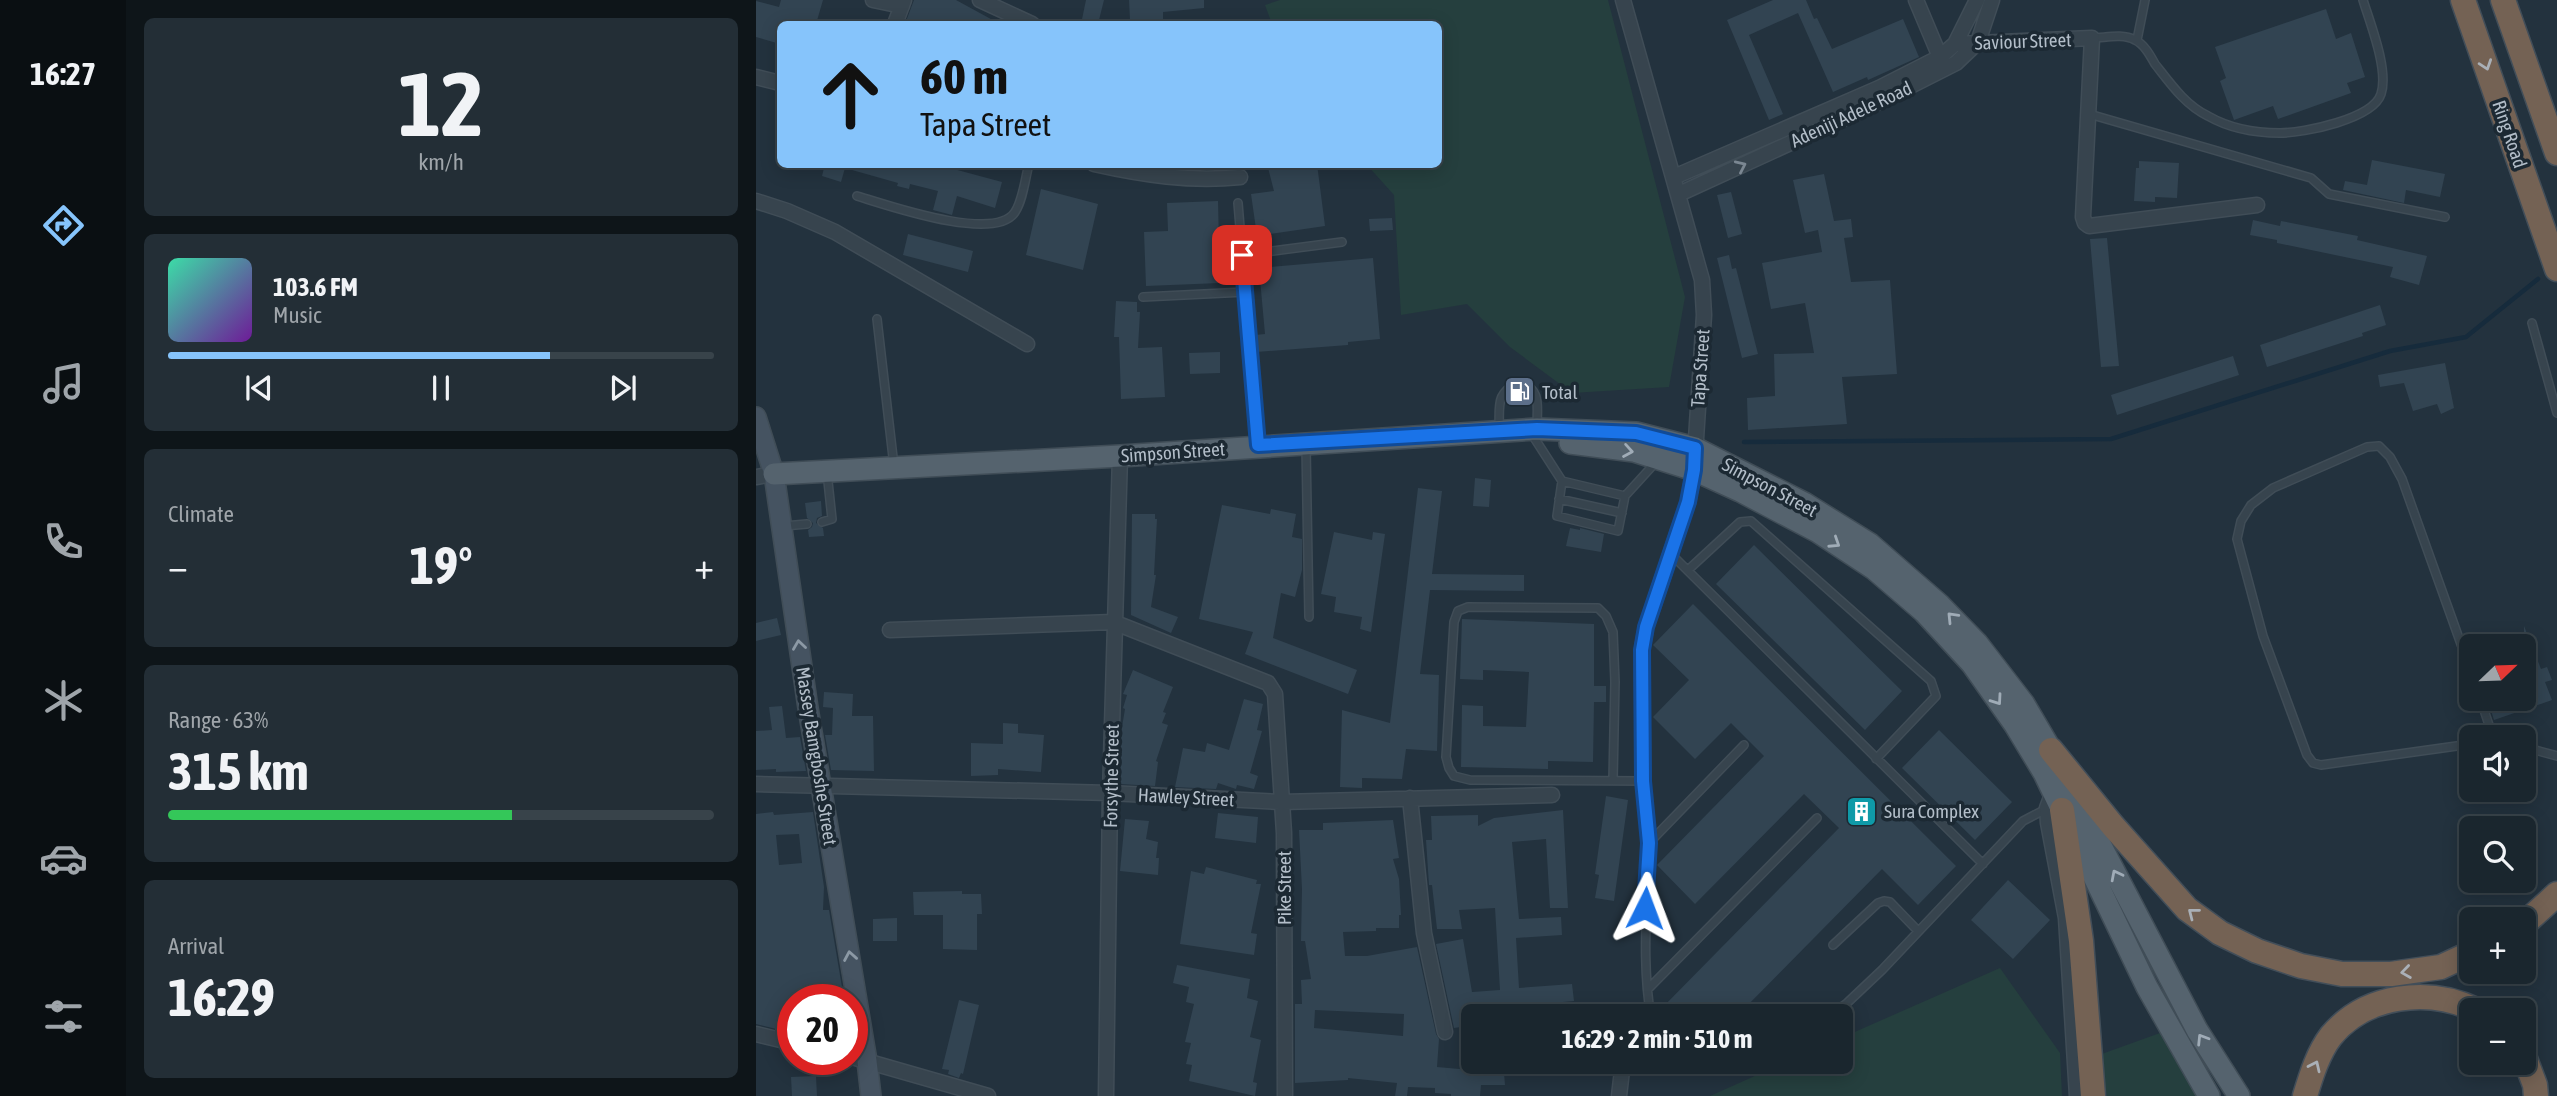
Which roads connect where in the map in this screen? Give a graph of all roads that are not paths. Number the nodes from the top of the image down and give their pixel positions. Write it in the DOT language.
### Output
graph roads {
  1 [pos="873,0"];
  2 [pos="980,0"];
  3 [pos="1623,0"];
  4 [pos="1978,0"];
  5 [pos="1992,0"];
  6 [pos="2145,0"];
  7 [pos="2363,0"];
  8 [pos="2463,0"];
  9 [pos="2503,0"];
  10 [pos="903,3"];
  11 [pos="1919,5"];
  12 [pos="896,21"];
  13 [pos="1026,21"];
  14 [pos="2092,38"];
  15 [pos="2137,40"];
  16 [pos="1978,42"];
  17 [pos="1955,44"];
  18 [pos="1940,57"];
  19 [pos="756,77"];
  20 [pos="777,82"];
  21 [pos="2089,114"];
  22 [pos="2557,153"];
  23 [pos="1028,168"];
  24 [pos="1115,168"];
  25 [pos="1240,177"];
  26 [pos="1674,177"];
  27 [pos="1679,194"];
  28 [pos="857,197"];
  29 [pos="756,201"];
  30 [pos="1238,203"];
  31 [pos="2257,205"];
  32 [pos="2445,218"];
  33 [pos="1342,242"];
  34 [pos="1242,255"];
  35 [pos="2554,260"];
  36 [pos="1245,292"];
  37 [pos="1143,298"];
  38 [pos="877,319"];
  39 [pos="2532,323"];
  40 [pos="1027,344"];
  41 [pos="2557,413"];
  42 [pos="756,417"];
  43 [pos="1520,432"];
  44 [pos="1306,443"];
  45 [pos="1258,445"];
  46 [pos="1695,448"];
  47 [pos="1120,456"];
  48 [pos="1659,459"];
  49 [pos="894,466"];
  50 [pos="1694,470"];
  51 [pos="827,472"];
  52 [pos="765,476"];
  53 [pos="1562,481"];
  54 [pos="1625,496"];
  55 [pos="1559,499"];
  56 [pos="1622,513"];
  57 [pos="822,522"];
  58 [pos="807,524"];
  59 [pos="782,526"];
  60 [pos="1671,554"];
  61 [pos="1688,570"];
  62 [pos="1309,617"];
  63 [pos="1113,622"];
  64 [pos="890,630"];
  65 [pos="2459,638"];
  66 [pos="1744,745"];
  67 [pos="2459,746"];
  68 [pos="2051,750"];
  69 [pos="2536,750"];
  70 [pos="2557,756"];
  71 [pos="1877,759"];
  72 [pos="1614,780"];
  73 [pos="1643,781"];
  74 [pos="756,784"];
  75 [pos="821,785"];
  76 [pos="1110,793"];
  77 [pos="1552,795"];
  78 [pos="1410,797"];
  79 [pos="1280,802"];
  80 [pos="2054,804"];
  81 [pos="1817,818"];
  82 [pos="1649,843"];
  83 [pos="1983,864"];
  84 [pos="2557,894"];
  85 [pos="2536,913"];
  86 [pos="1918,932"];
  87 [pos="1833,945"];
  88 [pos="2459,959"];
  89 [pos="849,984"];
  90 [pos="1648,989"];
  91 [pos="2459,1003"];
  92 [pos="1650,1004"];
  93 [pos="1846,1004"];
  94 [pos="1445,1032"];
  95 [pos="756,1034"];
  96 [pos="777,1039"];
  97 [pos="868,1061"];
  98 [pos="1622,1074"];
  99 [pos="865,1075"];
  100 [pos="2531,1075"];
  101 [pos="871,1096"];
  102 [pos="988,1096"];
  103 [pos="1106,1096"];
  104 [pos="1285,1096"];
  105 [pos="1619,1096"];
  106 [pos="2077,1096"];
  107 [pos="2092,1096"];
  108 [pos="2209,1096"];
  109 [pos="2239,1096"];
  110 [pos="2305,1096"];
  111 [pos="2536,1096"];
  1 -- 10 [label="street"];
  2 -- 13 [label="street"];
  3 -- 26 [label="street, Tapa Street"];
  4 -- 17 [label="street, Adeniji Adele Road"];
  5 -- 16 [label="street"];
  6 -- 15 [label="lane"];
  7 -- 15 [label="lane"];
  8 -- 35 [label="highway, Ring Road, one-way"];
  9 -- 22 [label="highway, Ring Road"];
  10 -- 12 [label="street"];
  11 -- 18 [label="street"];
  14 -- 15 [label="lane"];
  14 -- 16 [label="street, Saviour Street"];
  14 -- 21 [label="street"];
  16 -- 17 [label="street, Saviour Street"];
  27 -- 16 [label="street, Adeniji Adele Road, one-way"];
  17 -- 18 [label="street, Adeniji Adele Road"];
  18 -- 26 [label="street, Adeniji Adele Road"];
  19 -- 20 [label="street"];
  21 -- 31 [label="street"];
  21 -- 32 [label="lane"];
  23 -- 28 [label="lane"];
  24 -- 25 [label="street"];
  26 -- 27 [label="street, Tapa Street"];
  27 -- 46 [label="street, Tapa Street"];
  29 -- 40 [label="street"];
  30 -- 34 [label="lane"];
  33 -- 34 [label="lane"];
  34 -- 36 [label="lane"];
  36 -- 37 [label="lane"];
  36 -- 45 [label="lane"];
  38 -- 49 [label="lane"];
  39 -- 41 [label="lane"];
  42 -- 52 [label="main road, Massey Bamgboshe Street"];
  43 -- 43 [label="lane"];
  43 -- 44 [label="main road, Simpson Street"];
  43 -- 46 [label="main road, Simpson Street"];
  43 -- 48 [label="main road, one-way"];
  43 -- 53 [label="lane"];
  44 -- 45 [label="main road, Simpson Street"];
  44 -- 62 [label="lane"];
  45 -- 47 [label="main road, Simpson Street"];
  46 -- 50 [label="street, Tapa Street"];
  68 -- 46 [label="main road, Simpson Street, one-way"];
  47 -- 49 [label="main road, Simpson Street"];
  47 -- 63 [label="street, Forsythe Street"];
  48 -- 50 [label="main road"];
  48 -- 54 [label="lane"];
  49 -- 51 [label="main road, Simpson Street"];
  50 -- 60 [label="street, Tapa Street"];
  50 -- 80 [label="main road, one-way"];
  51 -- 52 [label="main road, Simpson Street"];
  51 -- 57 [label="lane"];
  52 -- 59 [label="main road, Massey Bamgboshe Street"];
  53 -- 54 [label="lane"];
  53 -- 55 [label="lane"];
  54 -- 56 [label="lane"];
  55 -- 56 [label="lane"];
  55 -- 56 [label="lane"];
  58 -- 59 [label="lane"];
  75 -- 59 [label="main road, Massey Bamgboshe Street, one-way"];
  60 -- 61 [label="lane"];
  60 -- 73 [label="street, Tapa Street"];
  61 -- 71 [label="lane"];
  61 -- 71 [label="lane"];
  63 -- 64 [label="street"];
  63 -- 76 [label="street, Forsythe Street"];
  63 -- 79 [label="street, Pike Street"];
  65 -- 67 [label="lane"];
  66 -- 82 [label="lane"];
  88 -- 68 [label="highway, one-way"];
  109 -- 68 [label="main road, Simpson Street, one-way"];
  69 -- 70 [label="lane"];
  71 -- 83 [label="lane"];
  72 -- 72 [label="lane"];
  72 -- 73 [label="lane"];
  73 -- 82 [label="lane"];
  74 -- 75 [label="street"];
  75 -- 76 [label="street, Hawley Street"];
  89 -- 75 [label="main road, Massey Bamgboshe Street, one-way"];
  76 -- 79 [label="street, Hawley Street"];
  76 -- 103 [label="street, Forsythe Street"];
  77 -- 78 [label="street, Hawley Street"];
  78 -- 79 [label="street, Hawley Street"];
  78 -- 94 [label="street"];
  79 -- 104 [label="street, Pike Street"];
  80 -- 83 [label="lane"];
  80 -- 106 [label="street"];
  80 -- 107 [label="highway"];
  80 -- 108 [label="main road"];
  81 -- 90 [label="lane"];
  82 -- 90 [label="lane"];
  83 -- 86 [label="lane"];
  84 -- 85 [label="highway"];
  86 -- 87 [label="lane"];
  86 -- 93 [label="lane"];
  90 -- 92 [label="lane"];
  110 -- 91 [label="highway, one-way"];
  95 -- 96 [label="street"];
  97 -- 102 [label="street"];
  98 -- 105 [label="street"];
  99 -- 101 [label="main road, Massey Bamgboshe Street"];
  100 -- 111 [label="highway"];
}
